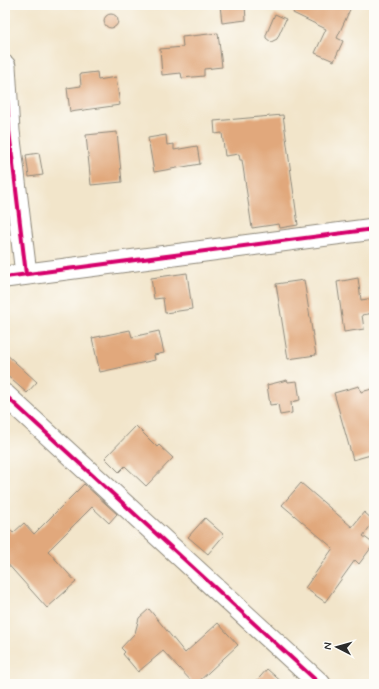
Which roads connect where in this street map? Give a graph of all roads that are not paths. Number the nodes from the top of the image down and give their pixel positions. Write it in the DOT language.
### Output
graph roads {
  1 [pos="5,66"];
  2 [pos="374,230"];
  3 [pos="26,274"];
  4 [pos="5,277"];
  5 [pos="5,395"];
  6 [pos="320,684"];
  1 -- 3 [label="street"];
  2 -- 3 [label="street"];
  3 -- 4 [label="street"];
  5 -- 6 [label="street"];
}
